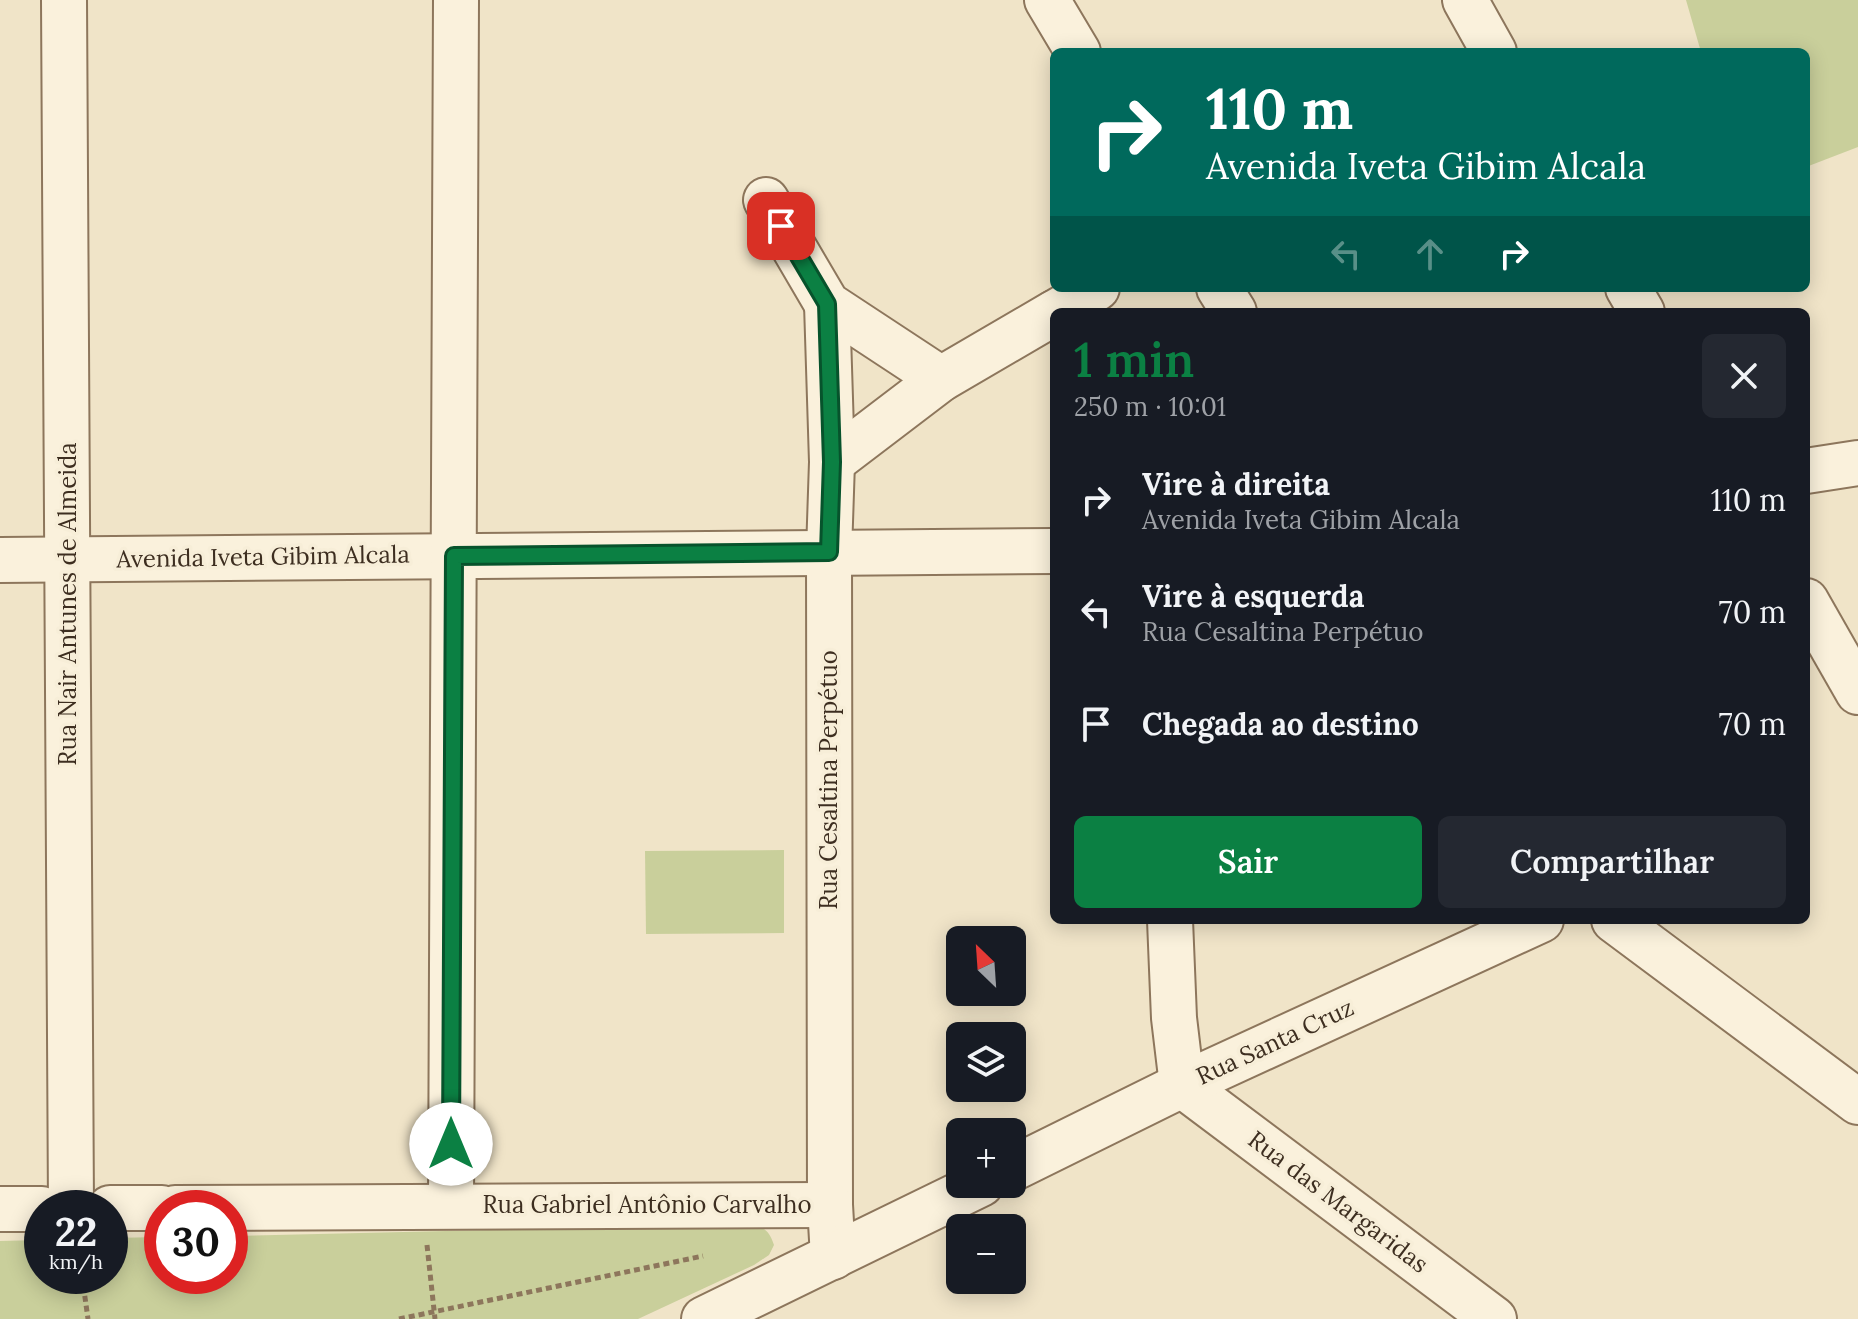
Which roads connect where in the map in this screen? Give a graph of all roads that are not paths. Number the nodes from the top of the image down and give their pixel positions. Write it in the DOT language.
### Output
graph roads {
  1 [pos="64,0"];
  2 [pos="456,0"];
  3 [pos="1047,0"];
  4 [pos="1465,0"];
  5 [pos="1076,48"];
  6 [pos="1492,48"];
  7 [pos="766,200"];
  8 [pos="1090,292"];
  9 [pos="827,304"];
  10 [pos="1063,308"];
  11 [pos="1050,316"];
  12 [pos="941,379"];
  13 [pos="832,462"];
  14 [pos="1858,463"];
  15 [pos="1810,470"];
  16 [pos="1050,551"];
  17 [pos="829,552"];
  18 [pos="454,556"];
  19 [pos="67,559"];
  20 [pos="0,560"];
  21 [pos="1810,608"];
  22 [pos="1858,692"];
  23 [pos="1170,924"];
  24 [pos="1532,924"];
  25 [pos="1619,924"];
  26 [pos="1182,1085"];
  27 [pos="1858,1102"];
  28 [pos="1026,1162"];
  29 [pos="71,1190"];
  30 [pos="953,1198"];
  31 [pos="830,1205"];
  32 [pos="437,1206"];
  33 [pos="248,1207"];
  34 [pos="0,1209"];
  35 [pos="24,1209"];
  36 [pos="833,1257"];
  37 [pos="704,1319"];
  38 [pos="1494,1319"];
  1 -- 19 [label="street, Rua Nair Antunes de Almeida"];
  2 -- 18 [label="street"];
  3 -- 5 [label="street"];
  4 -- 6 [label="street"];
  7 -- 9 [label="street, Rua Cesaltina Perpétuo"];
  8 -- 10 [label="street"];
  9 -- 12 [label="street, Rua Cesaltina Perpétuo"];
  9 -- 13 [label="street, Rua Cesaltina Perpétuo"];
  11 -- 12 [label="street"];
  12 -- 13 [label="street"];
  13 -- 17 [label="street, Rua Cesaltina Perpétuo"];
  14 -- 15 [label="street"];
  16 -- 17 [label="street, Avenida Iveta Gibim Alcala"];
  17 -- 18 [label="street, Avenida Iveta Gibim Alcala"];
  17 -- 31 [label="street, Rua Cesaltina Perpétuo"];
  18 -- 19 [label="street, Avenida Iveta Gibim Alcala"];
  18 -- 32 [label="street"];
  19 -- 20 [label="street, Avenida Iveta Gibim Alcala"];
  19 -- 29 [label="street, Rua Nair Antunes de Almeida"];
  21 -- 22 [label="street"];
  23 -- 26 [label="street"];
  24 -- 26 [label="street, Rua Santa Cruz"];
  25 -- 27 [label="street"];
  26 -- 28 [label="street, Rua Santa Cruz"];
  26 -- 38 [label="street, Rua das Margaridas"];
  30 -- 36 [label="street"];
  31 -- 32 [label="street, Rua Gabriel Antônio Carvalho"];
  31 -- 36 [label="street, Rua Cesaltina Perpétuo"];
  32 -- 33 [label="street, Rua Gabriel Antônio Carvalho"];
  34 -- 35 [label="street"];
  36 -- 37 [label="street"];
}
